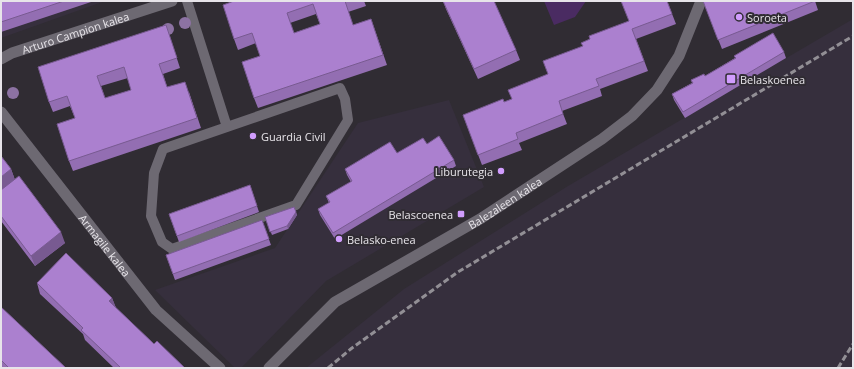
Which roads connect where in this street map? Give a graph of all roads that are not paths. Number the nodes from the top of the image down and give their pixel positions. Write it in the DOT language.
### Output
graph roads {
  1 [pos="172,1"];
  2 [pos="187,1"];
  3 [pos="701,1"];
  4 [pos="1,59"];
  5 [pos="1,112"];
  6 [pos="227,127"];
  7 [pos="220,368"];
  8 [pos="269,368"];
  1 -- 4 [label="street, Arturo Campion kalea"];
  2 -- 6 [label="lane"];
  3 -- 8 [label="street, Balezaleen kalea"];
  5 -- 7 [label="street, Armagile kalea"];
  6 -- 6 [label="lane"];
}
